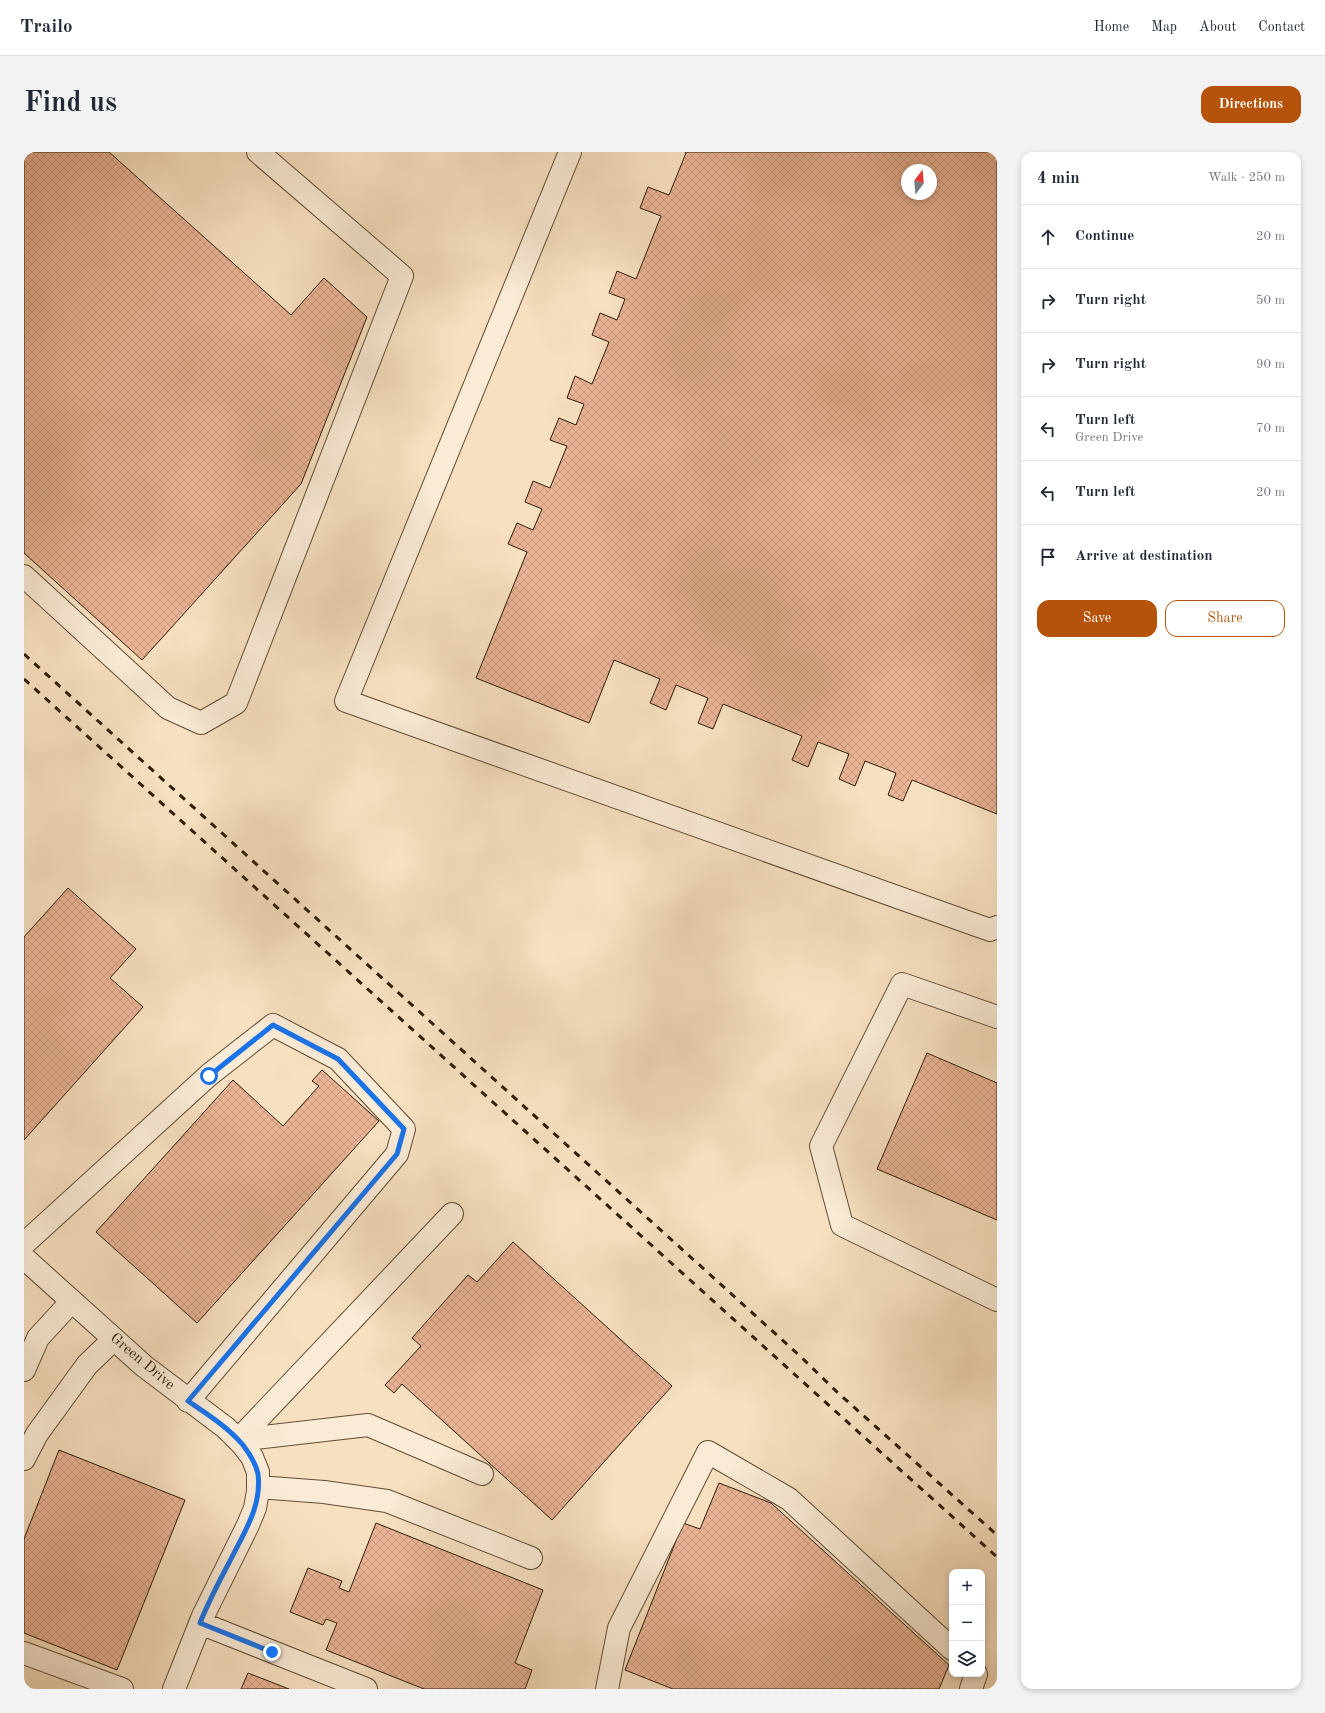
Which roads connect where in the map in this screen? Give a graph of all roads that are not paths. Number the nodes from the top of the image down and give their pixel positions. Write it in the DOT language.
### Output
graph roads {
  1 [pos="258,152"];
  2 [pos="570,152"];
  3 [pos="24,576"];
  4 [pos="997,927"];
  5 [pos="997,1017"];
  6 [pos="452,1214"];
  7 [pos="24,1244"];
  8 [pos="24,1258"];
  9 [pos="997,1300"];
  10 [pos="72,1301"];
  11 [pos="114,1339"];
  12 [pos="24,1370"];
  13 [pos="188,1401"];
  14 [pos="238,1440"];
  15 [pos="24,1459"];
  16 [pos="482,1474"];
  17 [pos="258,1487"];
  18 [pos="531,1558"];
  19 [pos="200,1623"];
  20 [pos="949,1646"];
  21 [pos="24,1653"];
  22 [pos="975,1677"];
  23 [pos="122,1689"];
  24 [pos="174,1689"];
  25 [pos="366,1689"];
  26 [pos="607,1689"];
  27 [pos="971,1689"];
  1 -- 3 [label="street"];
  2 -- 4 [label="street"];
  5 -- 9 [label="street"];
  6 -- 14 [label="street"];
  7 -- 13 [label="street"];
  8 -- 10 [label="street, Green Drive"];
  10 -- 11 [label="street, Green Drive"];
  10 -- 12 [label="street"];
  11 -- 13 [label="street, Green Drive"];
  11 -- 15 [label="street"];
  13 -- 14 [label="street, Green Drive"];
  14 -- 16 [label="street"];
  14 -- 17 [label="street, Green Drive"];
  17 -- 18 [label="street"];
  17 -- 19 [label="street, Green Drive"];
  19 -- 24 [label="street, Green Drive"];
  19 -- 25 [label="street"];
  20 -- 26 [label="street"];
  21 -- 23 [label="street"];
  22 -- 27 [label="street"];
}
